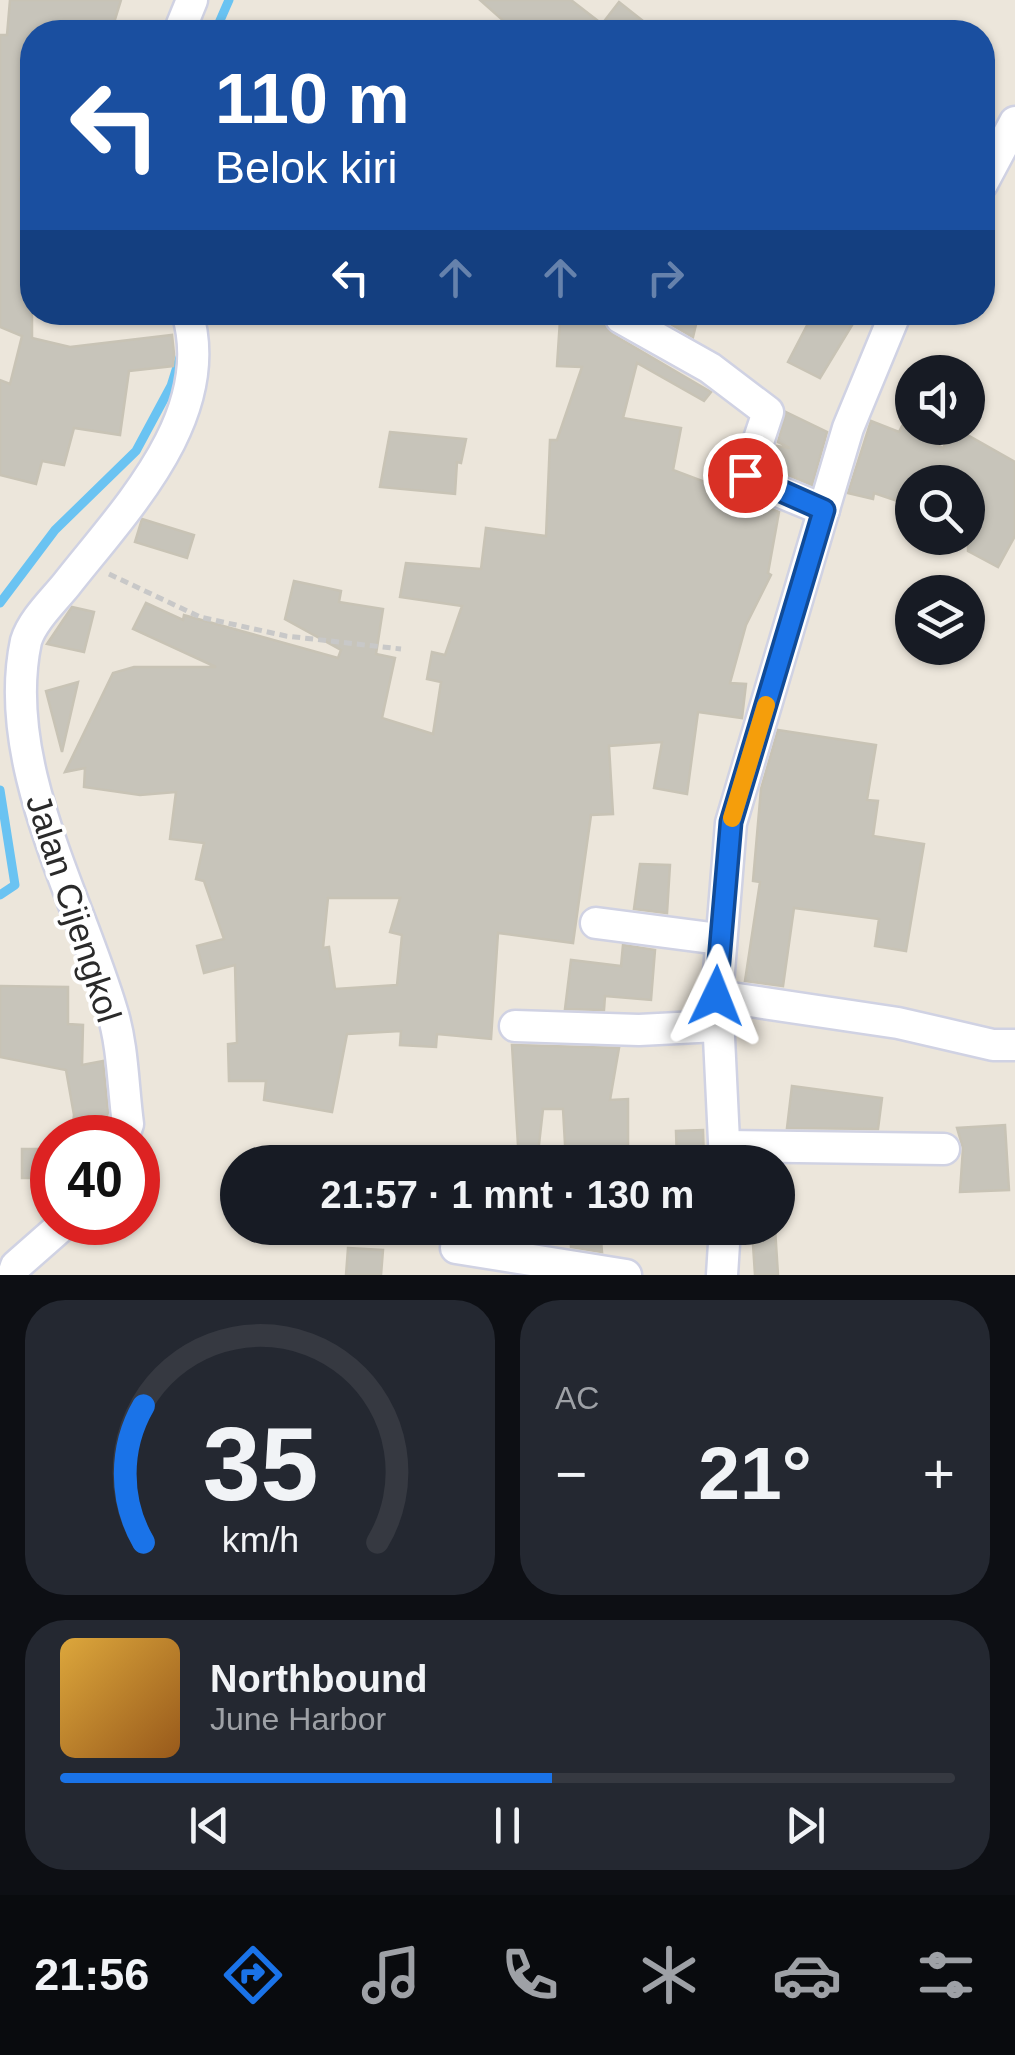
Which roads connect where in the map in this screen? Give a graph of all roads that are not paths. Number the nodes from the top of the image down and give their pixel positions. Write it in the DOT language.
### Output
graph roads {
  1 [pos="1015,122"];
  2 [pos="995,160"];
  3 [pos="188,325"];
  4 [pos="633,325"];
  5 [pos="891,325"];
  6 [pos="824,510"];
  7 [pos="596,923"];
  8 [pos="718,939"];
  9 [pos="717,1011"];
  10 [pos="515,1026"];
  11 [pos="1015,1045"];
  12 [pos="127,1115"];
  13 [pos="724,1145"];
  14 [pos="944,1149"];
  15 [pos="795,1152"];
  16 [pos="40,1245"];
  17 [pos="726,1245"];
  18 [pos="456,1248"];
  19 [pos="557,1269"];
  20 [pos="727,1271"];
  21 [pos="12,1275"];
  22 [pos="626,1275"];
  1 -- 2 [label="street"];
  3 -- 12 [label="street, Jalan Cijengkol"];
  4 -- 6 [label="street"];
  5 -- 6 [label="street"];
  6 -- 8 [label="street"];
  7 -- 8 [label="street"];
  8 -- 9 [label="street"];
  9 -- 10 [label="street"];
  9 -- 11 [label="street"];
  9 -- 13 [label="street"];
  14 -- 15 [label="street"];
  16 -- 21 [label="street"];
  17 -- 20 [label="street"];
  18 -- 19 [label="street"];
  19 -- 22 [label="street"];
}
